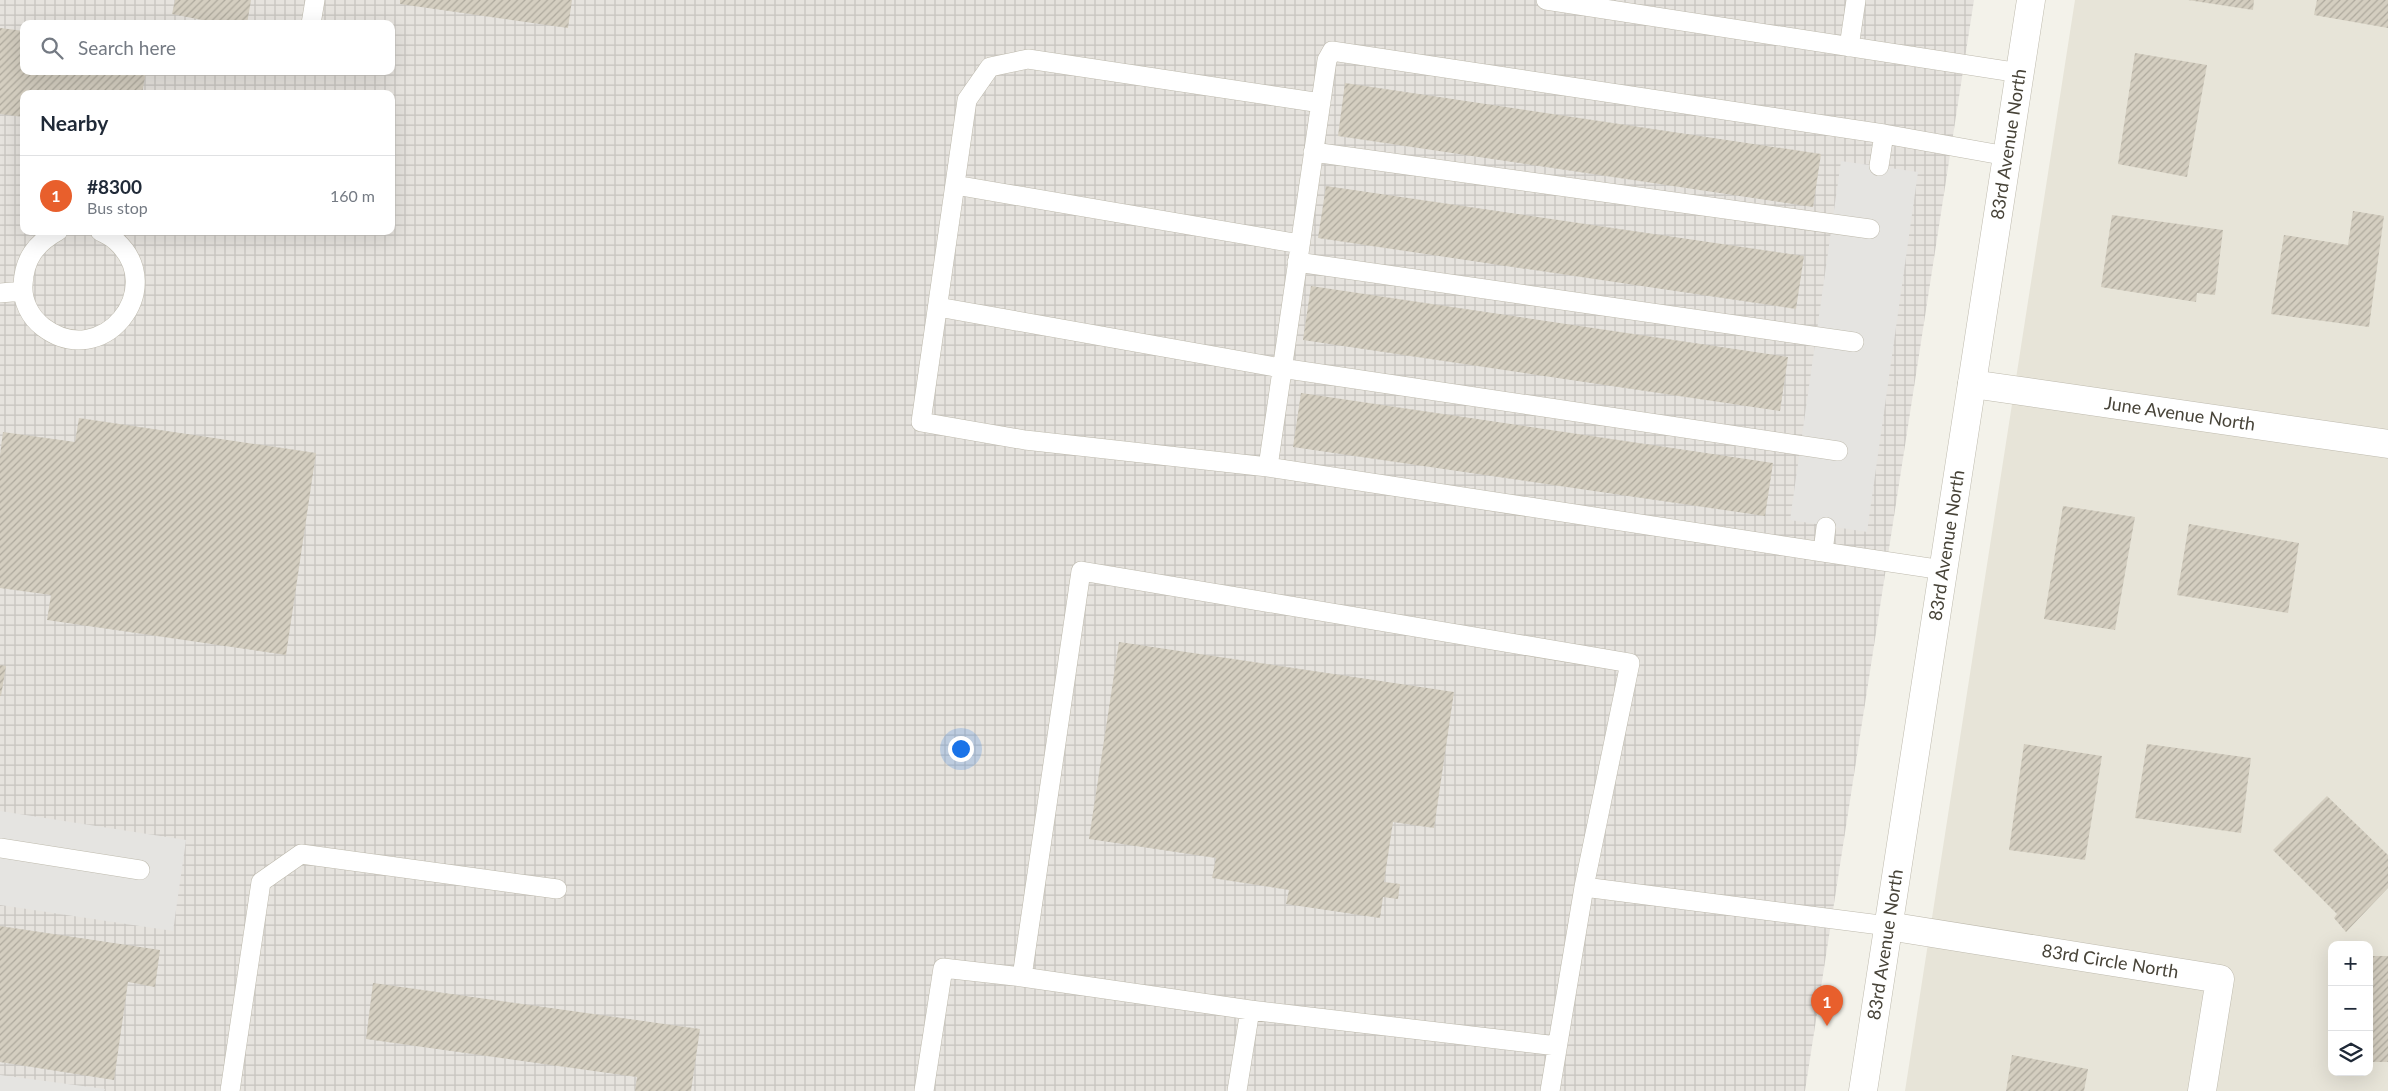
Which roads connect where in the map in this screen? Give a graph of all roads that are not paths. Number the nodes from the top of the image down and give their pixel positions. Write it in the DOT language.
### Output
graph roads {
  1 [pos="314,0"];
  2 [pos="1546,0"];
  3 [pos="1856,0"];
  4 [pos="2031,0"];
  5 [pos="312,20"];
  6 [pos="1849,47"];
  7 [pos="2020,73"];
  8 [pos="1321,104"];
  9 [pos="1884,134"];
  10 [pos="1313,152"];
  11 [pos="2007,156"];
  12 [pos="1879,166"];
  13 [pos="955,185"];
  14 [pos="1870,229"];
  15 [pos="50,235"];
  16 [pos="106,235"];
  17 [pos="1298,253"];
  18 [pos="23,291"];
  19 [pos="0,293"];
  20 [pos="938,307"];
  21 [pos="1854,342"];
  22 [pos="1282,368"];
  23 [pos="1972,384"];
  24 [pos="2388,444"];
  25 [pos="1838,451"];
  26 [pos="1268,467"];
  27 [pos="1826,527"];
  28 [pos="1823,552"];
  29 [pos="1943,570"];
  30 [pos="0,848"];
  31 [pos="140,870"];
  32 [pos="1584,887"];
  33 [pos="557,889"];
  34 [pos="1888,926"];
  35 [pos="1022,977"];
  36 [pos="1250,1010"];
  37 [pos="1557,1046"];
  38 [pos="230,1091"];
  39 [pos="924,1091"];
  40 [pos="1237,1091"];
  41 [pos="1550,1091"];
  42 [pos="1863,1091"];
  43 [pos="2202,1091"];
  1 -- 5 [label="lane"];
  2 -- 6 [label="lane"];
  3 -- 6 [label="lane"];
  4 -- 7 [label="street, 83rd Avenue North"];
  6 -- 7 [label="lane"];
  7 -- 11 [label="street, 83rd Avenue North"];
  8 -- 9 [label="lane"];
  8 -- 10 [label="lane"];
  8 -- 13 [label="lane"];
  9 -- 11 [label="lane"];
  9 -- 12 [label="lane"];
  10 -- 14 [label="lane"];
  10 -- 17 [label="lane"];
  11 -- 23 [label="street, 83rd Avenue North"];
  13 -- 17 [label="lane"];
  13 -- 20 [label="lane"];
  15 -- 18 [label="lane"];
  16 -- 18 [label="lane"];
  17 -- 21 [label="lane"];
  17 -- 22 [label="lane"];
  18 -- 19 [label="lane"];
  20 -- 22 [label="lane"];
  20 -- 26 [label="lane"];
  22 -- 25 [label="lane"];
  22 -- 26 [label="lane"];
  23 -- 24 [label="street, June Avenue North"];
  23 -- 29 [label="street, 83rd Avenue North"];
  26 -- 28 [label="lane"];
  27 -- 28 [label="lane"];
  28 -- 29 [label="lane"];
  29 -- 34 [label="street, 83rd Avenue North"];
  30 -- 31 [label="lane"];
  32 -- 34 [label="lane"];
  32 -- 35 [label="lane"];
  32 -- 37 [label="lane"];
  33 -- 38 [label="lane"];
  34 -- 42 [label="street, 83rd Avenue North"];
  34 -- 43 [label="street, 83rd Circle North"];
  35 -- 36 [label="lane"];
  35 -- 39 [label="lane"];
  36 -- 37 [label="lane"];
  36 -- 40 [label="lane"];
  37 -- 41 [label="lane"];
}
